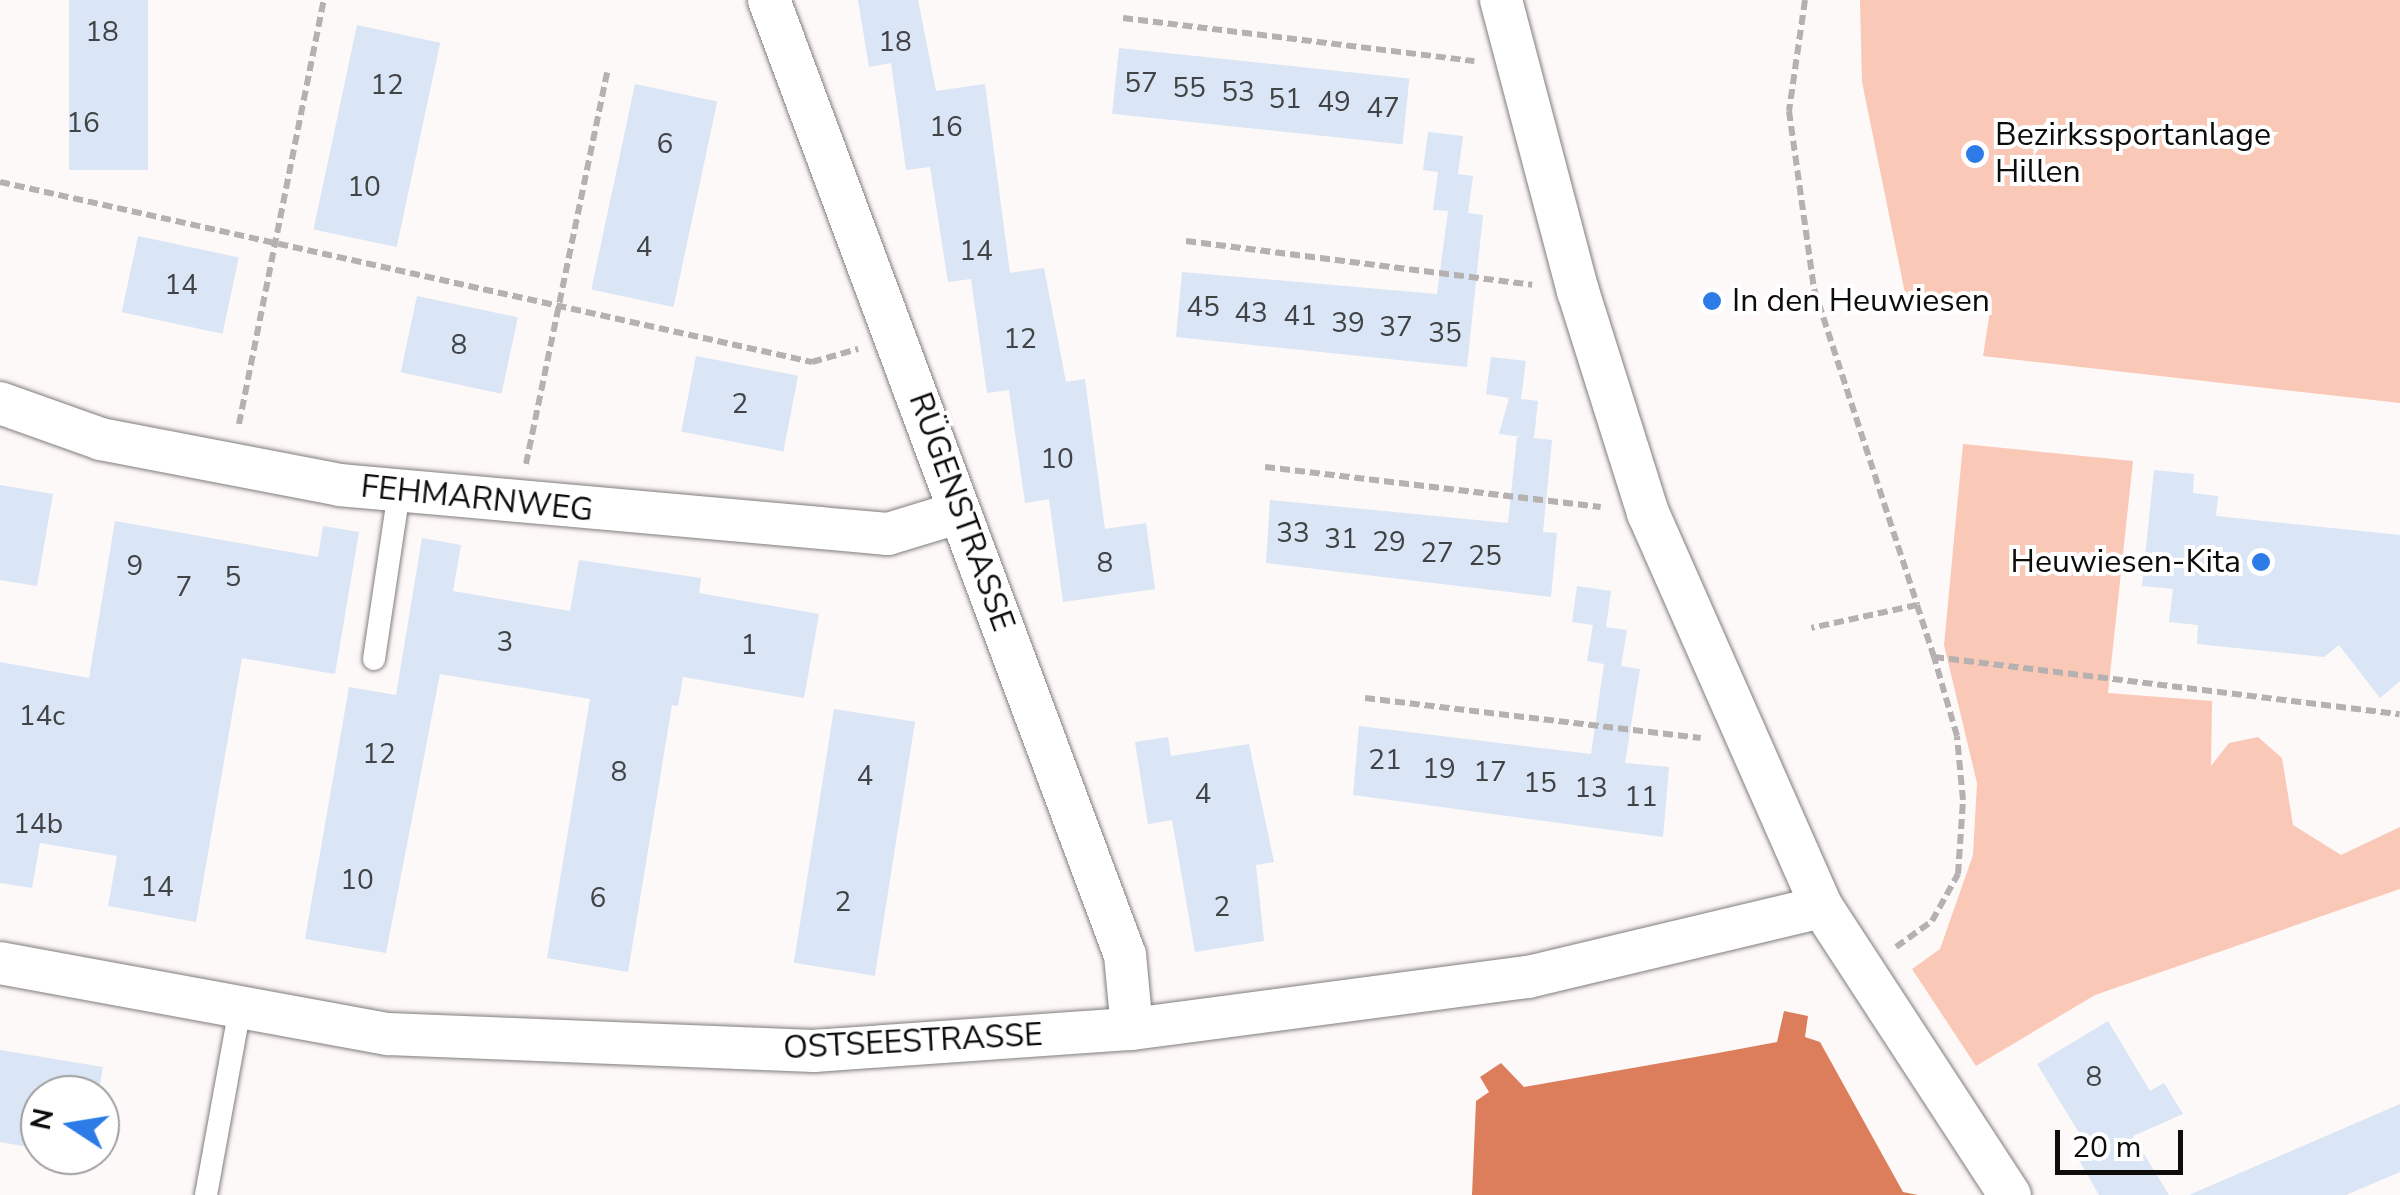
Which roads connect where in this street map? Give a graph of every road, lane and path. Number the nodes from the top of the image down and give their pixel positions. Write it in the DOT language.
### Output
graph roads {
  1 [pos="324,0"];
  2 [pos="769,0"];
  3 [pos="1501,0"];
  4 [pos="1805,0"];
  5 [pos="1123,18"];
  6 [pos="1514,66"];
  7 [pos="607,72"];
  8 [pos="0,182"];
  9 [pos="1186,241"];
  10 [pos="278,244"];
  11 [pos="1578,291"];
  12 [pos="558,306"];
  13 [pos="898,337"];
  14 [pos="0,403"];
  15 [pos="231,464"];
  16 [pos="1265,467"];
  17 [pos="399,491"];
  18 [pos="518,504"];
  19 [pos="960,512"];
  20 [pos="1648,513"];
  21 [pos="1918,605"];
  22 [pos="1811,628"];
  23 [pos="1934,657"];
  24 [pos="374,658"];
  25 [pos="1365,698"];
  26 [pos="2400,714"];
  27 [pos="1751,744"];
  28 [pos="1822,907"];
  29 [pos="0,963"];
  30 [pos="1863,970"];
  31 [pos="240,1007"];
  32 [pos="1132,1029"];
  33 [pos="206,1195"];
  34 [pos="2010,1195"];
  1 -- 10 [label="path"];
  2 -- 13 [label="street, RÜGENSTRASSE"];
  3 -- 6 [label="street"];
  4 -- 21 [label="path"];
  5 -- 6 [label="path"];
  6 -- 11 [label="street"];
  7 -- 12 [label="path"];
  8 -- 10 [label="path"];
  9 -- 11 [label="path"];
  10 -- 12 [label="path"];
  10 -- 15 [label="path"];
  11 -- 20 [label="street"];
  12 -- 13 [label="path"];
  12 -- 18 [label="path"];
  13 -- 19 [label="street, RÜGENSTRASSE"];
  14 -- 15 [label="street, FEHMARNWEG"];
  15 -- 17 [label="street, FEHMARNWEG"];
  16 -- 20 [label="path"];
  17 -- 18 [label="street, FEHMARNWEG"];
  17 -- 24 [label="lane"];
  18 -- 19 [label="street, FEHMARNWEG"];
  19 -- 32 [label="street, RÜGENSTRASSE"];
  20 -- 27 [label="street"];
  21 -- 22 [label="path"];
  21 -- 23 [label="path"];
  23 -- 26 [label="path"];
  23 -- 30 [label="path"];
  25 -- 27 [label="path"];
  27 -- 28 [label="street"];
  28 -- 30 [label="street"];
  28 -- 32 [label="street, OSTSEESTRASSE"];
  29 -- 31 [label="street, OSTSEESTRASSE"];
  30 -- 34 [label="street"];
  31 -- 32 [label="street, OSTSEESTRASSE"];
  31 -- 33 [label="lane"];
}
